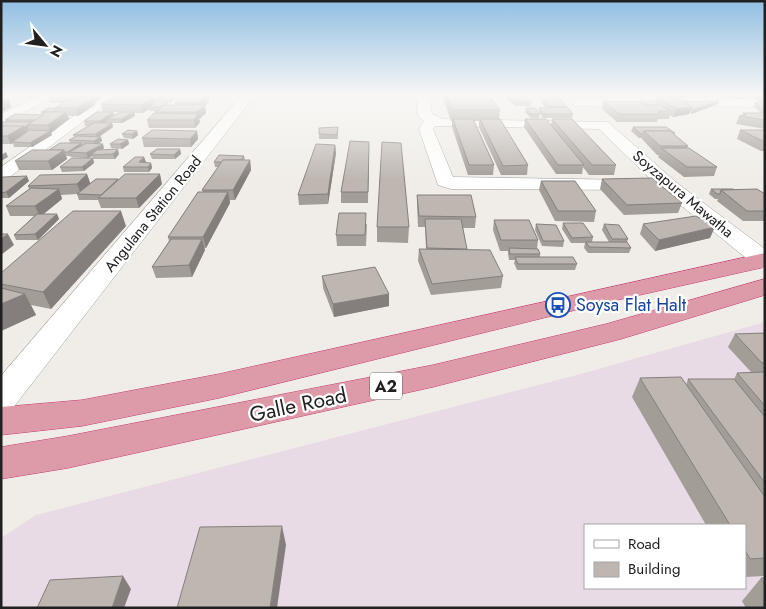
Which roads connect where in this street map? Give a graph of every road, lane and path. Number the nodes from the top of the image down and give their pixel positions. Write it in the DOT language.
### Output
graph roads {
  1 [pos="73,123"];
  2 [pos="226,123"];
  3 [pos="430,123"];
  4 [pos="449,123"];
  5 [pos="603,125"];
  6 [pos="1,176"];
  7 [pos="670,187"];
  8 [pos="764,267"];
  9 [pos="1,399"];
  10 [pos="1,421"];
  11 [pos="1,463"];
  1 -- 6 [label="street"];
  2 -- 9 [label="street, Angulana Station Road"];
  3 -- 7 [label="street"];
  4 -- 5 [label="street"];
  5 -- 7 [label="street, Soyzapura Mawatha"];
  7 -- 8 [label="street, Soyzapura Mawatha"];
  8 -- 10 [label="highway, Galle Road / A2"];
  8 -- 11 [label="highway, Galle Road / A2"];
}
